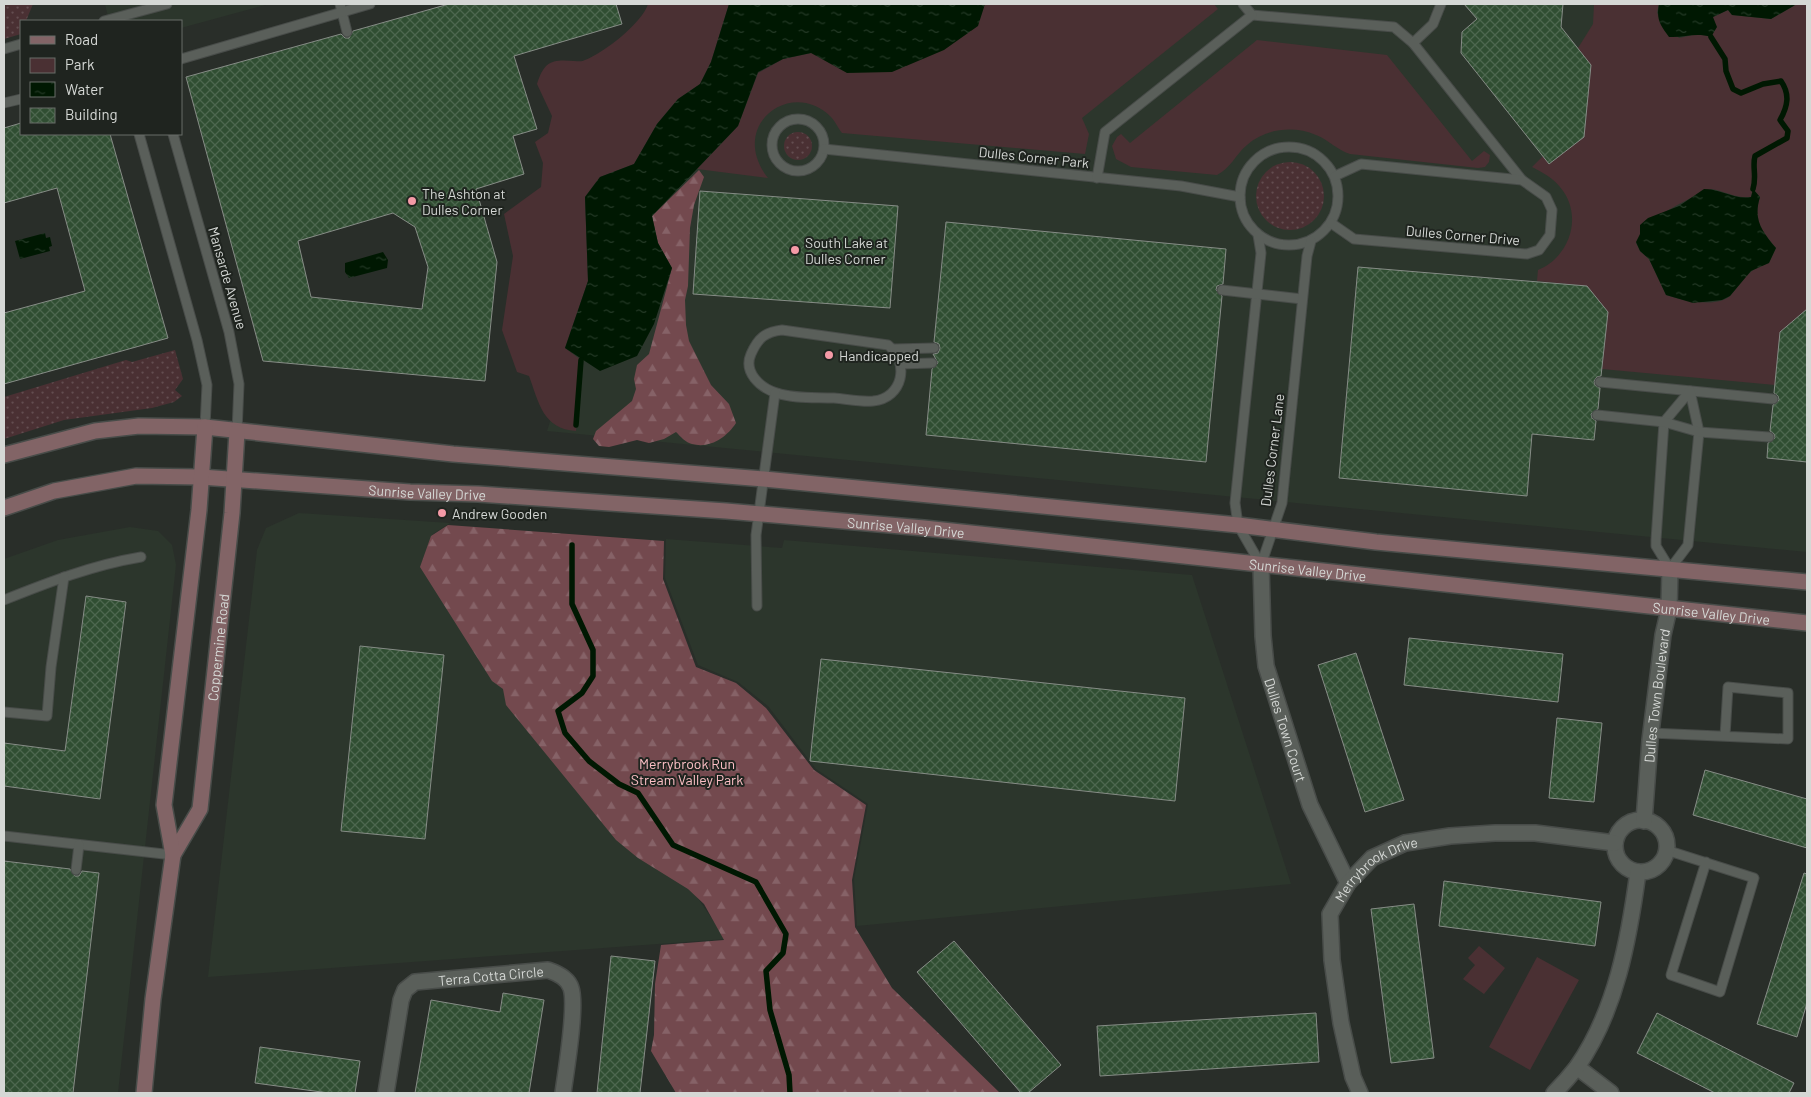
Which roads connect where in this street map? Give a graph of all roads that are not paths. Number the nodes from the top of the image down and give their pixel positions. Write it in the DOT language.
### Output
graph roads {
  1 [pos="166,4"];
  2 [pos="370,4"];
  3 [pos="1243,4"];
  4 [pos="1442,4"];
  5 [pos="341,8"];
  6 [pos="1252,15"];
  7 [pos="126,19"];
  8 [pos="347,32"];
  9 [pos="1413,43"];
  10 [pos="20,44"];
  11 [pos="4,49"];
  12 [pos="182,59"];
  13 [pos="20,99"];
  14 [pos="4,103"];
  15 [pos="139,135"];
  16 [pos="173,135"];
  17 [pos="824,149"];
  18 [pos="1335,176"];
  19 [pos="1097,178"];
  20 [pos="1522,180"];
  21 [pos="1240,198"];
  22 [pos="1331,223"];
  23 [pos="1258,234"];
  24 [pos="1311,241"];
  25 [pos="1222,290"];
  26 [pos="1256,296"];
  27 [pos="1302,299"];
  28 [pos="934,348"];
  29 [pos="894,349"];
  30 [pos="932,363"];
  31 [pos="901,364"];
  32 [pos="1600,382"];
  33 [pos="1690,391"];
  34 [pos="775,393"];
  35 [pos="1773,399"];
  36 [pos="1597,415"];
  37 [pos="1664,422"];
  38 [pos="205,427"];
  39 [pos="237,432"];
  40 [pos="1699,432"];
  41 [pos="1769,437"];
  42 [pos="4,455"];
  43 [pos="201,477"];
  44 [pos="235,479"];
  45 [pos="764,479"];
  46 [pos="4,508"];
  47 [pos="760,514"];
  48 [pos="1238,525"];
  49 [pos="1274,530"];
  50 [pos="141,557"];
  51 [pos="1261,565"];
  52 [pos="1670,569"];
  53 [pos="64,577"];
  54 [pos="1807,582"];
  55 [pos="4,600"];
  56 [pos="757,606"];
  57 [pos="1668,609"];
  58 [pos="1807,623"];
  59 [pos="4,712"];
  60 [pos="1651,733"];
  61 [pos="1725,736"];
  62 [pos="1644,821"];
  63 [pos="4,836"];
  64 [pos="1615,843"];
  65 [pos="79,845"];
  66 [pos="1666,850"];
  67 [pos="173,856"];
  68 [pos="1706,862"];
  69 [pos="76,870"];
  70 [pos="1638,872"];
  71 [pos="1348,883"];
  72 [pos="1577,1067"];
  73 [pos="144,1093"];
  74 [pos="386,1093"];
  75 [pos="563,1093"];
  76 [pos="1360,1093"];
  77 [pos="1554,1093"];
  78 [pos="1611,1093"];
  1 -- 7 [label="lane"];
  2 -- 5 [label="lane"];
  3 -- 6 [label="lane"];
  4 -- 9 [label="lane"];
  5 -- 8 [label="lane"];
  5 -- 12 [label="lane"];
  6 -- 9 [label="lane, Dulles Corner Drive"];
  6 -- 19 [label="lane"];
  9 -- 20 [label="lane, Dulles Corner Drive"];
  10 -- 11 [label="lane"];
  13 -- 14 [label="lane"];
  15 -- 38 [label="lane"];
  16 -- 39 [label="lane, Mansarde Avenue"];
  17 -- 17 [label="lane"];
  17 -- 19 [label="lane, Dulles Corner Park"];
  18 -- 20 [label="lane, Dulles Corner Drive"];
  18 -- 21 [label="lane"];
  18 -- 22 [label="lane"];
  19 -- 21 [label="lane, Dulles Corner Park"];
  20 -- 22 [label="lane, Dulles Corner Drive"];
  21 -- 23 [label="lane"];
  22 -- 24 [label="lane"];
  23 -- 24 [label="lane"];
  23 -- 26 [label="lane"];
  24 -- 27 [label="lane, Dulles Corner Lane"];
  25 -- 26 [label="lane"];
  26 -- 27 [label="lane"];
  26 -- 48 [label="lane"];
  27 -- 49 [label="lane, Dulles Corner Lane"];
  28 -- 29 [label="lane"];
  29 -- 31 [label="lane"];
  29 -- 34 [label="lane"];
  30 -- 31 [label="lane"];
  31 -- 34 [label="lane"];
  32 -- 33 [label="lane"];
  33 -- 35 [label="lane"];
  33 -- 37 [label="lane"];
  33 -- 40 [label="lane"];
  34 -- 45 [label="lane"];
  36 -- 37 [label="lane"];
  37 -- 40 [label="lane"];
  37 -- 52 [label="lane"];
  38 -- 39 [label="main road"];
  38 -- 42 [label="main road"];
  38 -- 43 [label="main road, Coppermine Road"];
  39 -- 44 [label="main road, Coppermine Road"];
  39 -- 45 [label="main road"];
  40 -- 41 [label="lane"];
  40 -- 52 [label="lane"];
  43 -- 44 [label="main road, Sunrise Valley Drive"];
  43 -- 46 [label="main road, Sunrise Valley Drive"];
  43 -- 67 [label="main road, Coppermine Road"];
  44 -- 47 [label="main road, Sunrise Valley Drive"];
  44 -- 67 [label="main road, Coppermine Road"];
  45 -- 47 [label="lane"];
  45 -- 48 [label="main road"];
  47 -- 51 [label="main road, Sunrise Valley Drive"];
  47 -- 56 [label="lane"];
  48 -- 49 [label="main road"];
  48 -- 51 [label="lane"];
  49 -- 51 [label="lane, Dulles Corner Lane"];
  49 -- 52 [label="main road"];
  50 -- 53 [label="lane"];
  51 -- 57 [label="main road, Sunrise Valley Drive"];
  51 -- 71 [label="street, Dulles Town Court"];
  52 -- 54 [label="main road"];
  52 -- 57 [label="street, Dulles Town Boulevard"];
  53 -- 55 [label="lane"];
  53 -- 59 [label="lane"];
  57 -- 58 [label="main road, Sunrise Valley Drive"];
  57 -- 60 [label="street, Dulles Town Boulevard"];
  60 -- 61 [label="lane"];
  60 -- 62 [label="street, Dulles Town Boulevard"];
  61 -- 61 [label="lane"];
  62 -- 64 [label="street"];
  62 -- 66 [label="street"];
  63 -- 65 [label="lane"];
  64 -- 70 [label="street"];
  64 -- 71 [label="street, Merrybrook Drive"];
  65 -- 67 [label="lane"];
  65 -- 69 [label="lane"];
  66 -- 68 [label="lane"];
  66 -- 70 [label="street"];
  67 -- 73 [label="main road, Coppermine Road"];
  68 -- 68 [label="lane"];
  70 -- 72 [label="street"];
  71 -- 76 [label="street, Merrybrook Drive"];
  72 -- 77 [label="street"];
  72 -- 78 [label="street"];
  74 -- 75 [label="street, Terra Cotta Circle"];
}
